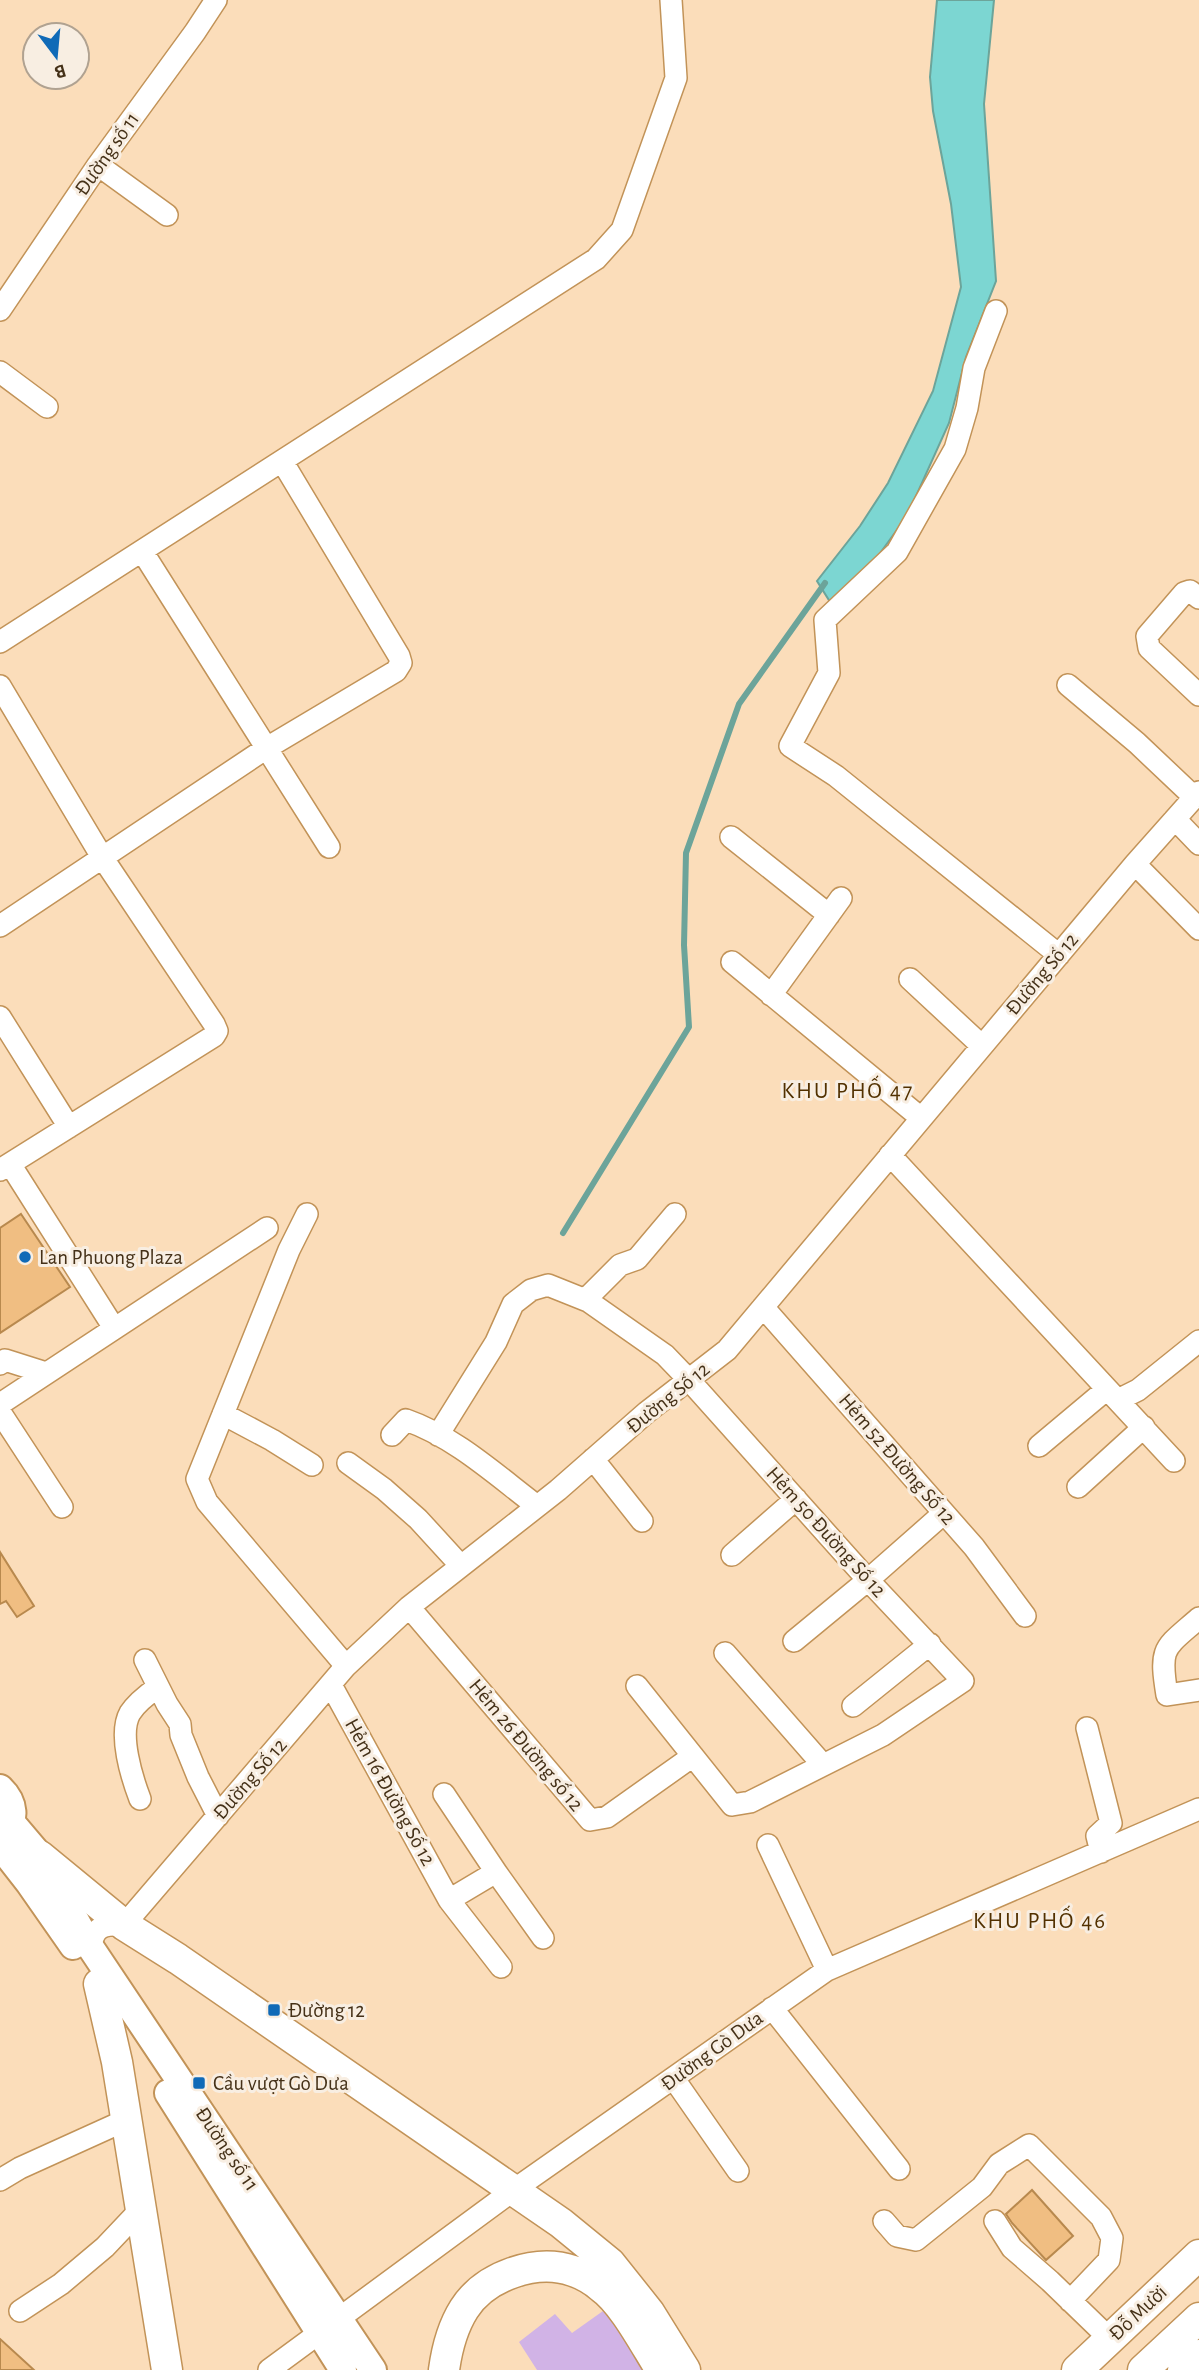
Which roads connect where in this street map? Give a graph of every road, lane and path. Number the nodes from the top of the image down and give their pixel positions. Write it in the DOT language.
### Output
graph roads {
  1 [pos="216,0"];
  2 [pos="671,0"];
  3 [pos="98,165"];
  4 [pos="167,215"];
  5 [pos="0,310"];
  6 [pos="996,311"];
  7 [pos="0,372"];
  8 [pos="47,407"];
  9 [pos="282,461"];
  10 [pos="142,551"];
  11 [pos="1199,598"];
  12 [pos="0,642"];
  13 [pos="1068,685"];
  14 [pos="0,686"];
  15 [pos="1199,695"];
  16 [pos="265,749"];
  17 [pos="1196,794"];
  18 [pos="1175,819"];
  19 [pos="731,837"];
  20 [pos="1199,844"];
  21 [pos="329,847"];
  22 [pos="102,857"];
  23 [pos="1135,864"];
  24 [pos="0,926"];
  25 [pos="1199,929"];
  26 [pos="1059,955"];
  27 [pos="732,962"];
  28 [pos="910,979"];
  29 [pos="771,995"];
  30 [pos="0,1017"];
  31 [pos="982,1046"];
  32 [pos="921,1118"];
  33 [pos="69,1127"];
  34 [pos="890,1155"];
  35 [pos="5,1167"];
  36 [pos="675,1213"];
  37 [pos="307,1214"];
  38 [pos="267,1228"];
  39 [pos="588,1301"];
  40 [pos="763,1307"];
  41 [pos="114,1328"];
  42 [pos="1199,1341"];
  43 [pos="0,1364"];
  44 [pos="46,1373"];
  45 [pos="691,1381"];
  46 [pos="1113,1394"];
  47 [pos="0,1404"];
  48 [pos="0,1412"];
  49 [pos="223,1414"];
  50 [pos="1144,1427"];
  51 [pos="438,1434"];
  52 [pos="392,1435"];
  53 [pos="1039,1447"];
  54 [pos="593,1460"];
  55 [pos="1174,1461"];
  56 [pos="348,1463"];
  57 [pos="312,1465"];
  58 [pos="1078,1487"];
  59 [pos="796,1499"];
  60 [pos="537,1506"];
  61 [pos="62,1507"];
  62 [pos="944,1513"];
  63 [pos="642,1521"];
  64 [pos="732,1555"];
  65 [pos="461,1566"];
  66 [pos="869,1580"];
  67 [pos="410,1607"];
  68 [pos="1024,1616"];
  69 [pos="1199,1618"];
  70 [pos="794,1641"];
  71 [pos="930,1644"];
  72 [pos="725,1653"];
  73 [pos="145,1660"];
  74 [pos="346,1666"];
  75 [pos="331,1685"];
  76 [pos="637,1686"];
  77 [pos="158,1687"];
  78 [pos="1199,1690"];
  79 [pos="853,1706"];
  80 [pos="1087,1728"];
  81 [pos="693,1756"];
  82 [pos="823,1765"];
  83 [pos="0,1788"];
  84 [pos="444,1794"];
  85 [pos="140,1799"];
  86 [pos="1199,1809"];
  87 [pos="218,1816"];
  88 [pos="4,1836"];
  89 [pos="768,1845"];
  90 [pos="1101,1852"];
  91 [pos="40,1856"];
  92 [pos="496,1872"];
  93 [pos="449,1900"];
  94 [pos="124,1925"];
  95 [pos="542,1938"];
  96 [pos="91,1948"];
  97 [pos="501,1967"];
  98 [pos="827,1970"];
  99 [pos="99,1984"];
  100 [pos="772,2008"];
  101 [pos="674,2079"];
  102 [pos="126,2120"];
  103 [pos="899,2169"];
  104 [pos="738,2171"];
  105 [pos="0,2180"];
  106 [pos="515,2189"];
  107 [pos="141,2209"];
  108 [pos="884,2221"];
  109 [pos="995,2221"];
  110 [pos="1199,2255"];
  111 [pos="1199,2277"];
  112 [pos="1070,2301"];
  113 [pos="20,2311"];
  114 [pos="1199,2318"];
  115 [pos="330,2325"];
  116 [pos="1110,2339"];
  117 [pos="1199,2355"];
  118 [pos="167,2370"];
  119 [pos="269,2370"];
  120 [pos="343,2370"];
  121 [pos="373,2370"];
  122 [pos="444,2370"];
  123 [pos="661,2370"];
  124 [pos="685,2370"];
  125 [pos="1077,2370"];
  126 [pos="1101,2370"];
  127 [pos="1143,2370"];
  128 [pos="1183,2370"];
  1 -- 3 [label="street, Đường số 11"];
  2 -- 9 [label="street"];
  3 -- 4 [label="street"];
  3 -- 5 [label="street, Đường số 11"];
  6 -- 26 [label="street"];
  7 -- 8 [label="street"];
  9 -- 10 [label="street"];
  9 -- 16 [label="street"];
  10 -- 12 [label="street"];
  10 -- 16 [label="street"];
  11 -- 15 [label="street"];
  13 -- 17 [label="street"];
  14 -- 22 [label="street"];
  16 -- 21 [label="street"];
  16 -- 22 [label="street"];
  17 -- 18 [label="street, Đường Số 12"];
  18 -- 20 [label="street"];
  18 -- 23 [label="street, Đường Số 12"];
  19 -- 29 [label="street"];
  22 -- 24 [label="street"];
  22 -- 33 [label="street"];
  23 -- 25 [label="street"];
  23 -- 26 [label="street, Đường Số 12"];
  26 -- 31 [label="street, Đường Số 12"];
  27 -- 29 [label="street"];
  28 -- 31 [label="street"];
  29 -- 32 [label="street"];
  30 -- 33 [label="street"];
  31 -- 32 [label="street, Đường Số 12"];
  32 -- 34 [label="street, Đường Số 12"];
  33 -- 35 [label="street"];
  34 -- 40 [label="street, Đường Số 12"];
  34 -- 46 [label="street"];
  35 -- 41 [label="street"];
  36 -- 39 [label="street"];
  37 -- 49 [label="street"];
  38 -- 41 [label="street"];
  39 -- 45 [label="street, Hẻm 50 Đường Số 12"];
  39 -- 51 [label="street, Hẻm 50 Đường Số 12"];
  40 -- 45 [label="street, Đường Số 12"];
  40 -- 62 [label="street, Hẻm 52 Đường Số 12"];
  41 -- 44 [label="street"];
  42 -- 46 [label="street"];
  43 -- 44 [label="street"];
  44 -- 47 [label="street"];
  45 -- 54 [label="street, Đường Số 12"];
  45 -- 59 [label="street, Hẻm 50 Đường Số 12"];
  46 -- 50 [label="street"];
  46 -- 53 [label="street"];
  48 -- 61 [label="street"];
  49 -- 57 [label="street"];
  49 -- 74 [label="street"];
  50 -- 55 [label="street"];
  50 -- 58 [label="street"];
  51 -- 52 [label="street"];
  51 -- 60 [label="street"];
  54 -- 60 [label="street, Đường Số 12"];
  54 -- 63 [label="street"];
  56 -- 65 [label="street"];
  59 -- 64 [label="street"];
  59 -- 66 [label="street, Hẻm 50 Đường Số 12"];
  60 -- 65 [label="street, Đường Số 12"];
  62 -- 66 [label="street"];
  62 -- 68 [label="street, Hẻm 52 Đường Số 12"];
  65 -- 67 [label="street, Đường Số 12"];
  66 -- 70 [label="street"];
  66 -- 71 [label="street, Hẻm 50 Đường Số 12"];
  67 -- 74 [label="street, Đường Số 12"];
  67 -- 81 [label="street, Hẻm 26 Đường số 12"];
  69 -- 78 [label="street"];
  71 -- 79 [label="street"];
  71 -- 82 [label="street, Hẻm 50 Đường Số 12"];
  72 -- 82 [label="street"];
  73 -- 77 [label="street"];
  74 -- 75 [label="street, Đường Số 12"];
  75 -- 87 [label="street, Đường Số 12"];
  75 -- 93 [label="street, Hẻm 16 Đường Số 12"];
  76 -- 81 [label="street"];
  77 -- 85 [label="street"];
  77 -- 87 [label="street"];
  80 -- 90 [label="street"];
  81 -- 82 [label="street"];
  83 -- 88 [label="main road"];
  84 -- 92 [label="street"];
  86 -- 90 [label="street, Đường Gò Dưa"];
  87 -- 94 [label="street, Đường Số 12"];
  88 -- 91 [label="main road, Đường số 11"];
  88 -- 99 [label="main road, Đường số 11"];
  89 -- 98 [label="street"];
  90 -- 98 [label="street, Đường Gò Dưa"];
  91 -- 94 [label="highway"];
  91 -- 96 [label="main road, Đường số 11"];
  92 -- 93 [label="street"];
  92 -- 95 [label="street"];
  93 -- 97 [label="street, Hẻm 16 Đường Số 12"];
  94 -- 96 [label="street"];
  94 -- 106 [label="highway"];
  96 -- 115 [label="main road, Đường số 11"];
  98 -- 100 [label="street, Đường Gò Dưa"];
  99 -- 102 [label="highway"];
  99 -- 115 [label="main road, Đường số 11"];
  100 -- 101 [label="street, Đường Gò Dưa"];
  100 -- 103 [label="street"];
  101 -- 104 [label="street"];
  101 -- 106 [label="street, Đường Gò Dưa"];
  102 -- 105 [label="street"];
  102 -- 107 [label="highway"];
  106 -- 115 [label="street, Đường Gò Dưa"];
  106 -- 124 [label="highway"];
  107 -- 113 [label="street"];
  107 -- 118 [label="highway"];
  108 -- 112 [label="street"];
  109 -- 112 [label="street"];
  110 -- 116 [label="highway, Đỗ Mười"];
  111 -- 126 [label="highway, Đỗ Mười"];
  112 -- 116 [label="street"];
  114 -- 127 [label="highway"];
  115 -- 119 [label="street, Đường Gò Dưa"];
  115 -- 120 [label="main road, Đường số 11"];
  115 -- 121 [label="main road, Đường số 11"];
  116 -- 125 [label="highway, Đỗ Mười"];
  117 -- 128 [label="highway"];
  122 -- 123 [label="highway"];
}
